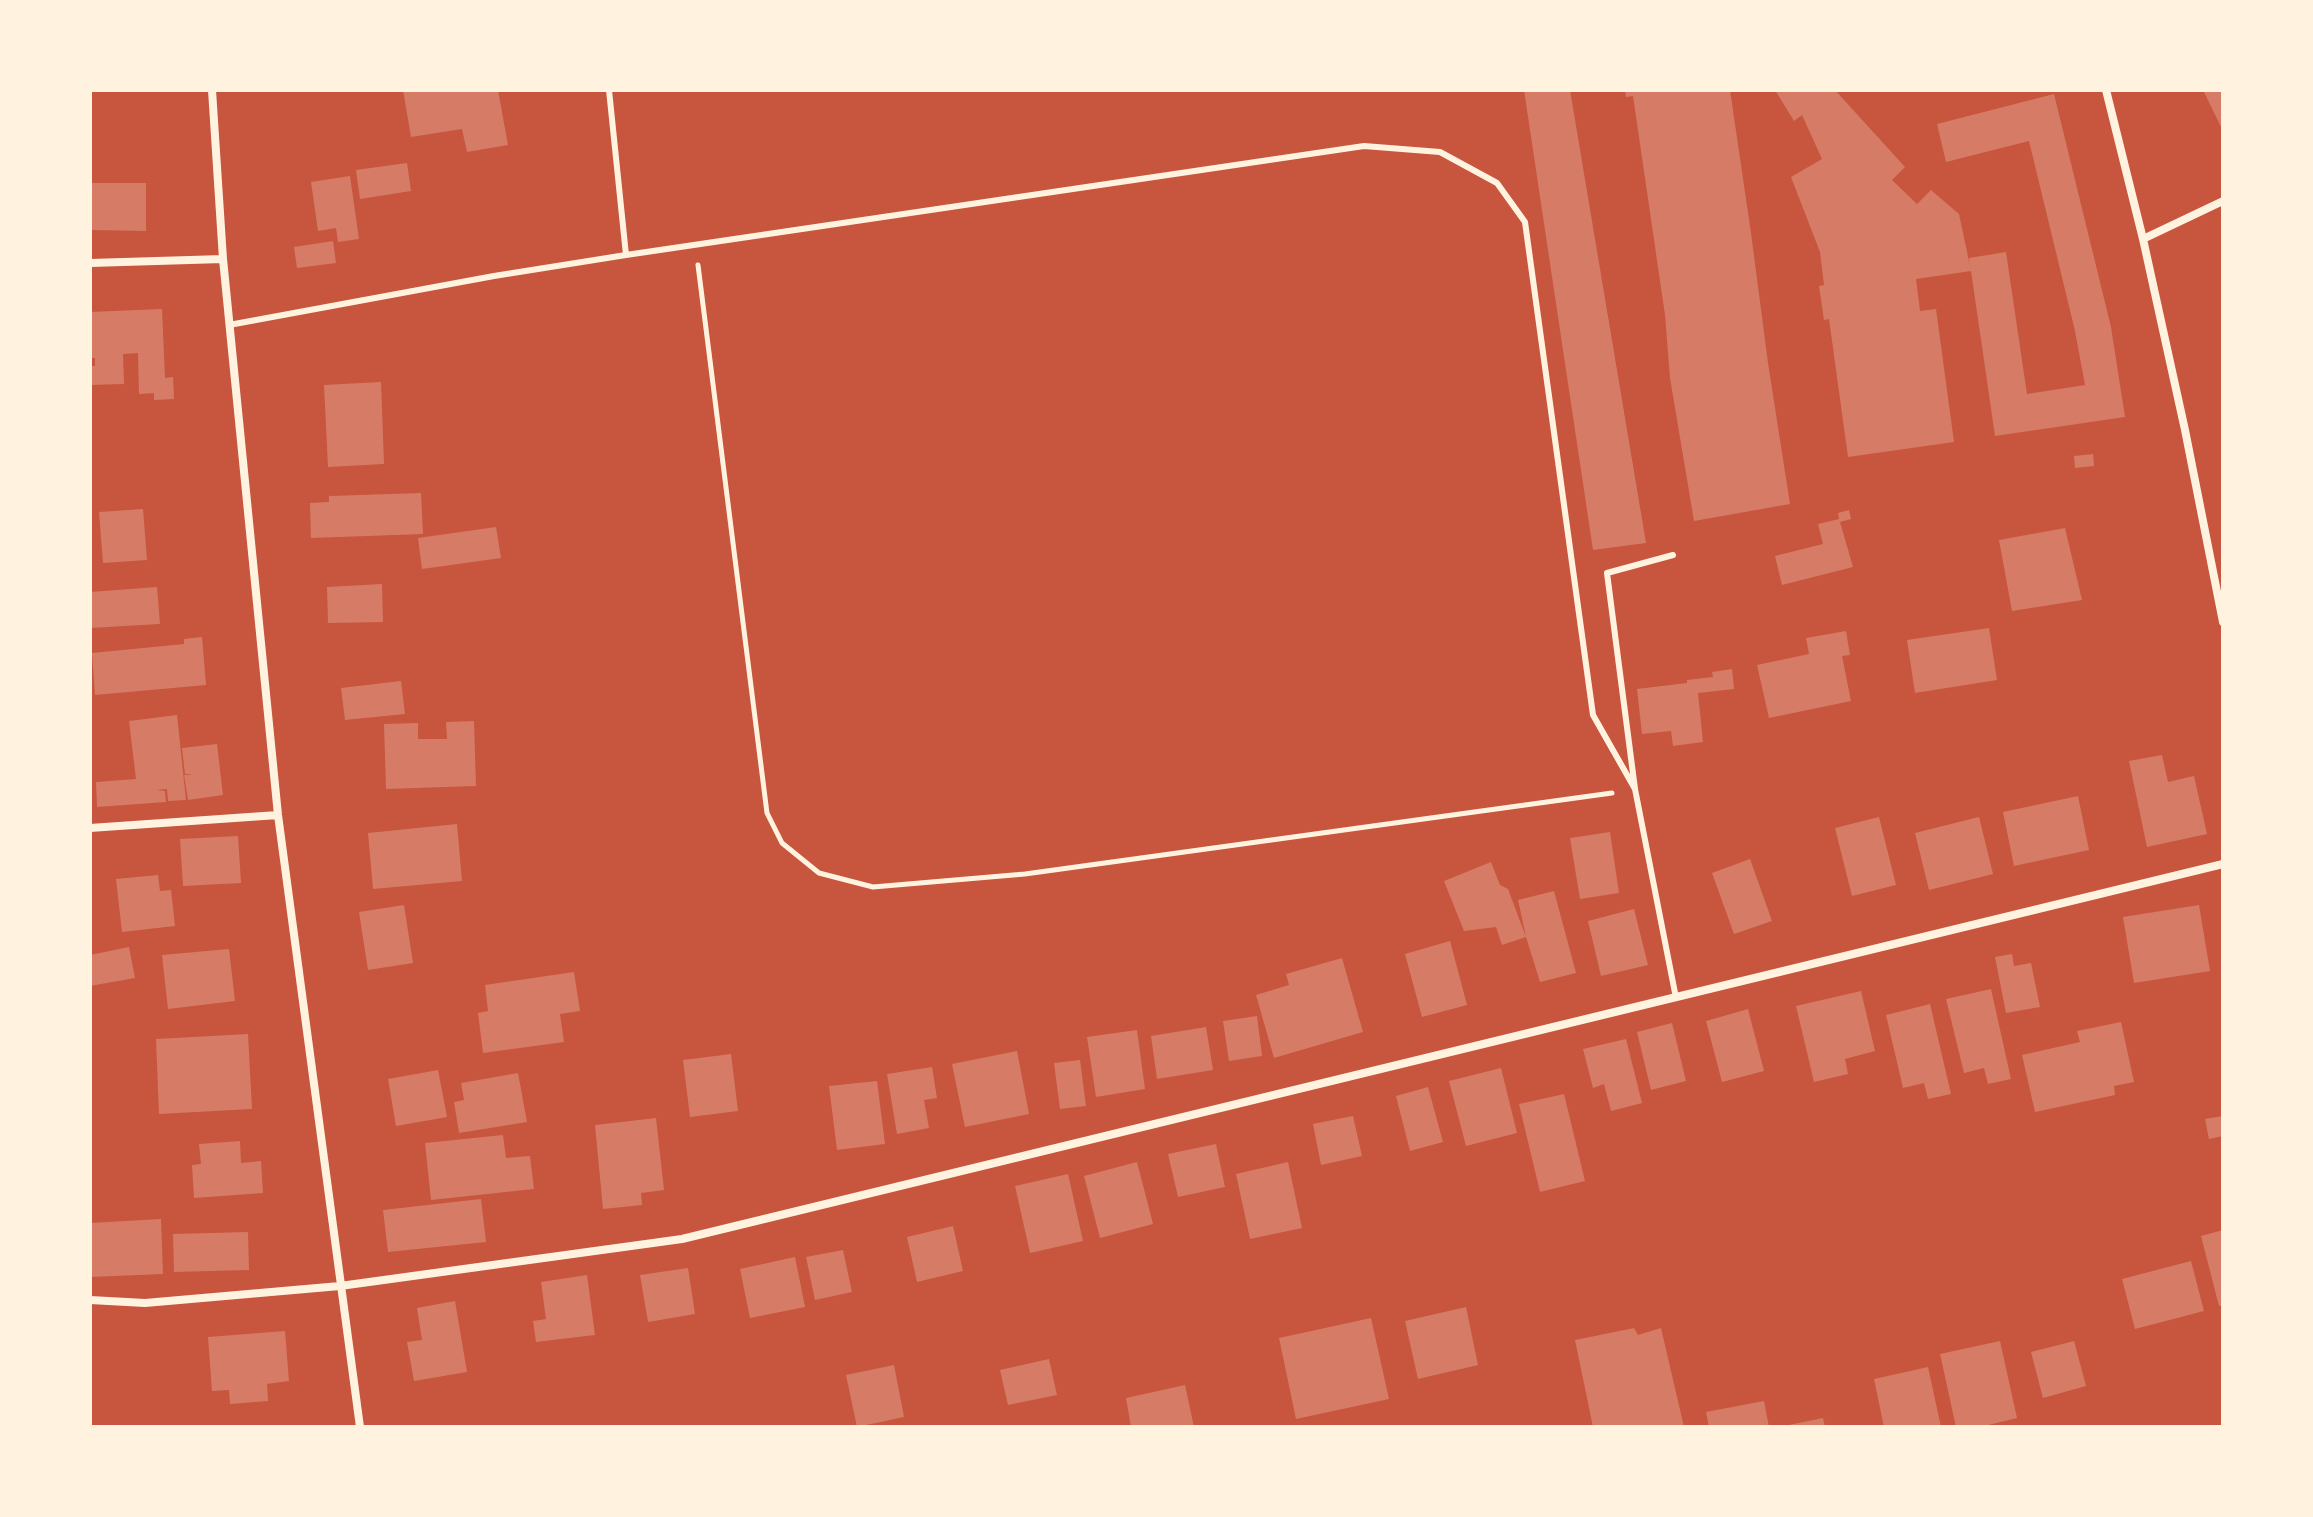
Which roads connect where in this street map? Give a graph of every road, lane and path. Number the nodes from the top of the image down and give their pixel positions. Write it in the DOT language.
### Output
graph roads {
  1 [pos="212,90"];
  2 [pos="609,90"];
  3 [pos="2106,90"];
  4 [pos="2223,201"];
  5 [pos="2143,239"];
  6 [pos="695,245"];
  7 [pos="626,255"];
  8 [pos="223,259"];
  9 [pos="90,263"];
  10 [pos="229,325"];
  11 [pos="1673,555"];
  12 [pos="2223,622"];
  13 [pos="1635,789"];
  14 [pos="278,815"];
  15 [pos="90,828"];
  16 [pos="2223,864"];
  17 [pos="1676,998"];
  18 [pos="340,1286"];
  19 [pos="90,1300"];
  20 [pos="360,1427"];
  1 -- 8 [label="street"];
  2 -- 7 [label="lane"];
  3 -- 5 [label="street"];
  4 -- 5 [label="street"];
  5 -- 12 [label="street"];
  6 -- 7 [label="lane"];
  6 -- 13 [label="lane"];
  6 -- 13 [label="path"];
  7 -- 10 [label="lane"];
  8 -- 9 [label="street"];
  8 -- 10 [label="street"];
  10 -- 14 [label="street"];
  11 -- 13 [label="lane"];
  13 -- 17 [label="lane"];
  14 -- 15 [label="street"];
  14 -- 18 [label="street"];
  16 -- 17 [label="street"];
  17 -- 18 [label="street"];
  18 -- 19 [label="street"];
  18 -- 20 [label="street"];
}
